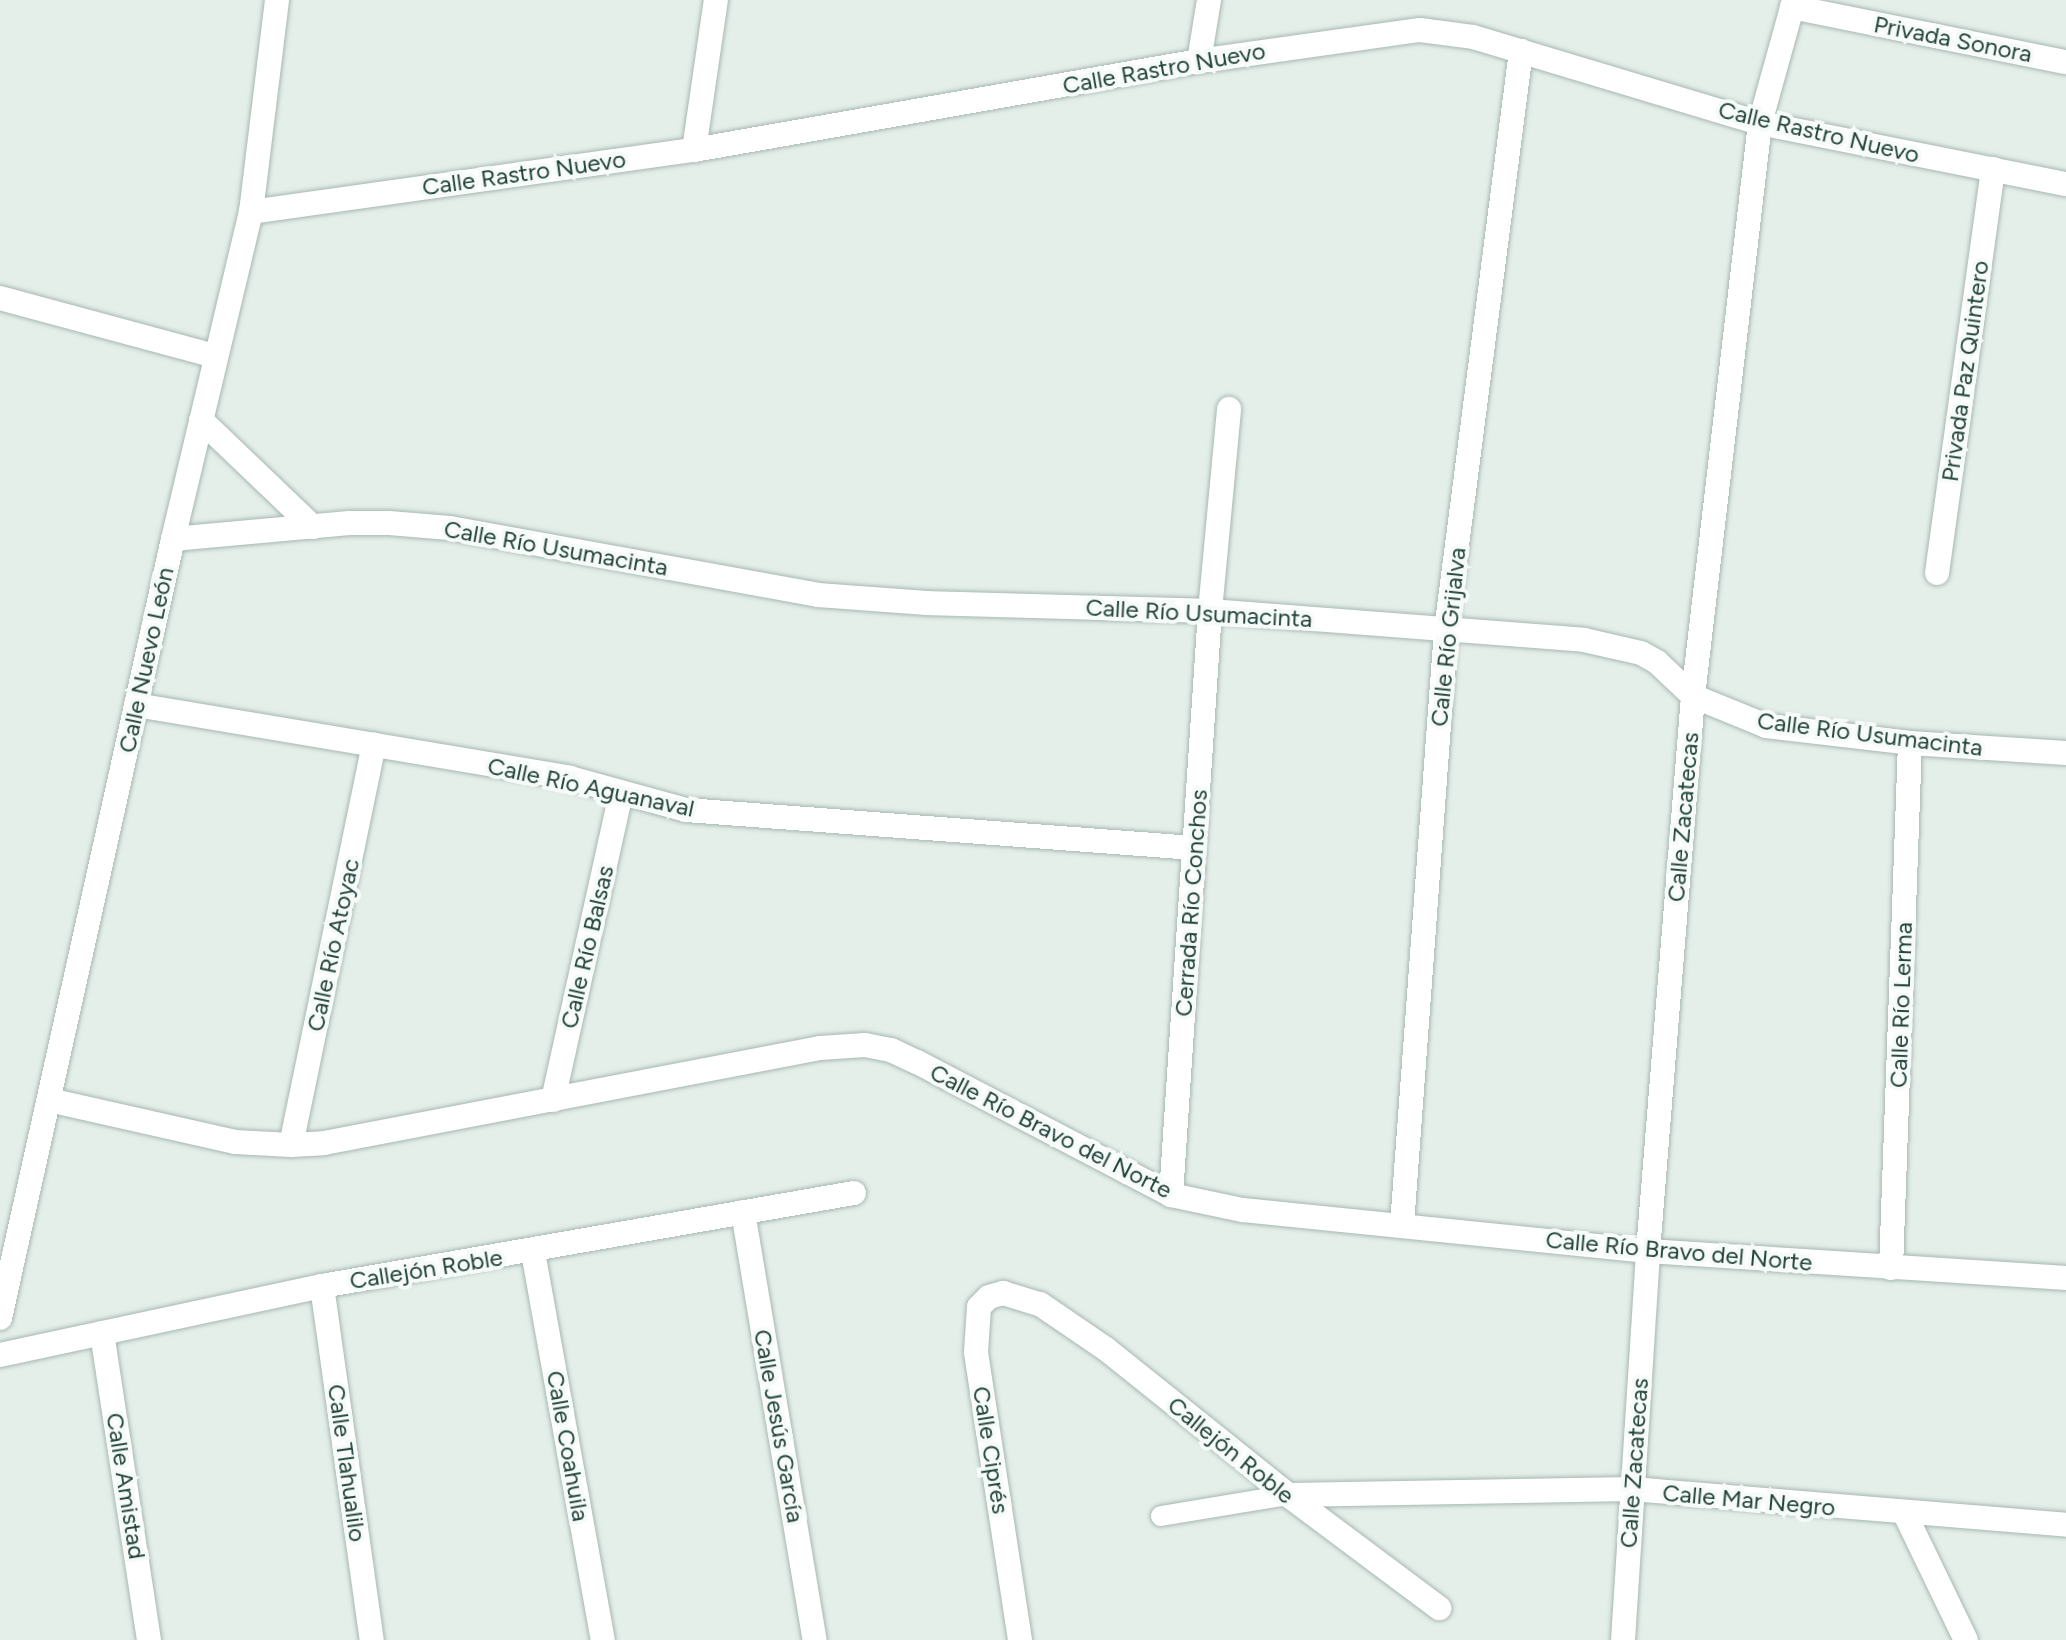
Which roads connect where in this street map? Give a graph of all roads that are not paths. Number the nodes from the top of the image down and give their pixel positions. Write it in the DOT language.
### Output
graph roads {
  1 [pos="277,0"];
  2 [pos="716,0"];
  3 [pos="1209,0"];
  4 [pos="1793,3"];
  5 [pos="1521,51"];
  6 [pos="1199,61"];
  7 [pos="2066,62"];
  8 [pos="1760,123"];
  9 [pos="694,150"];
  10 [pos="1993,169"];
  11 [pos="2066,184"];
  12 [pos="251,212"];
  13 [pos="0,298"];
  14 [pos="215,356"];
  15 [pos="1229,409"];
  16 [pos="201,420"];
  17 [pos="313,527"];
  18 [pos="173,539"];
  19 [pos="1937,573"];
  20 [pos="1210,611"];
  21 [pos="1446,630"];
  22 [pos="1693,696"];
  23 [pos="136,705"];
  24 [pos="1910,743"];
  25 [pos="374,745"];
  26 [pos="2066,753"];
  27 [pos="621,793"];
  28 [pos="1194,848"];
  29 [pos="49,1100"];
  30 [pos="553,1100"];
  31 [pos="291,1145"];
  32 [pos="854,1193"];
  33 [pos="1171,1195"];
  34 [pos="743,1212"];
  35 [pos="1402,1225"];
  36 [pos="1648,1251"];
  37 [pos="533,1252"];
  38 [pos="1891,1268"];
  39 [pos="2066,1278"];
  40 [pos="322,1286"];
  41 [pos="1021,1296"];
  42 [pos="0,1318"];
  43 [pos="102,1333"];
  44 [pos="0,1355"];
  45 [pos="1632,1489"];
  46 [pos="1288,1495"];
  47 [pos="1905,1514"];
  48 [pos="1161,1516"];
  49 [pos="2066,1525"];
  50 [pos="1439,1608"];
  51 [pos="149,1640"];
  52 [pos="372,1640"];
  53 [pos="603,1640"];
  54 [pos="815,1640"];
  55 [pos="1020,1640"];
  56 [pos="1623,1640"];
  57 [pos="1966,1640"];
  1 -- 12 [label="street, Calle Nuevo León"];
  2 -- 9 [label="street"];
  3 -- 6 [label="street"];
  4 -- 7 [label="street, Privada Sonora"];
  4 -- 8 [label="street, Calle Zacatecas"];
  5 -- 6 [label="street, Calle Rastro Nuevo"];
  5 -- 8 [label="street, Calle Rastro Nuevo"];
  5 -- 21 [label="street, Calle Río Grijalva"];
  6 -- 9 [label="street, Calle Rastro Nuevo"];
  8 -- 10 [label="street, Calle Rastro Nuevo"];
  8 -- 22 [label="street, Calle Zacatecas"];
  9 -- 12 [label="street, Calle Rastro Nuevo"];
  10 -- 11 [label="street, Calle Rastro Nuevo"];
  10 -- 19 [label="street, Privada Paz Quintero"];
  12 -- 14 [label="street, Calle Nuevo León"];
  13 -- 14 [label="street"];
  14 -- 16 [label="street, Calle Nuevo León"];
  15 -- 20 [label="street, Cerrada Río Conchos"];
  16 -- 17 [label="street"];
  16 -- 18 [label="street, Calle Nuevo León"];
  17 -- 18 [label="street, Calle Río Usumacinta"];
  17 -- 20 [label="street, Calle Río Usumacinta"];
  18 -- 23 [label="street, Calle Nuevo León"];
  20 -- 21 [label="street, Calle Río Usumacinta"];
  20 -- 28 [label="street, Cerrada Río Conchos"];
  21 -- 22 [label="street, Calle Río Usumacinta"];
  21 -- 35 [label="street, Calle Río Grijalva"];
  22 -- 24 [label="street, Calle Río Usumacinta"];
  22 -- 36 [label="street, Calle Zacatecas"];
  23 -- 25 [label="street, Calle Río Aguanaval"];
  23 -- 29 [label="street, Calle Nuevo León"];
  24 -- 26 [label="street, Calle Río Usumacinta"];
  24 -- 38 [label="street, Calle Río Lerma"];
  25 -- 27 [label="street, Calle Río Aguanaval"];
  25 -- 31 [label="street, Calle Río Atoyac"];
  27 -- 28 [label="street, Calle Río Aguanaval"];
  27 -- 30 [label="street, Calle Río Balsas"];
  28 -- 33 [label="street, Cerrada Río Conchos"];
  29 -- 31 [label="street, Calle Río Bravo del Norte"];
  29 -- 42 [label="street, Calle Nuevo León"];
  30 -- 31 [label="street, Calle Río Bravo del Norte"];
  30 -- 33 [label="street, Calle Río Bravo del Norte"];
  32 -- 34 [label="street, Callejón Roble"];
  33 -- 35 [label="street, Calle Río Bravo del Norte"];
  34 -- 37 [label="street, Callejón Roble"];
  34 -- 54 [label="street, Calle Jesús García"];
  35 -- 36 [label="street, Calle Río Bravo del Norte"];
  36 -- 38 [label="street, Calle Río Bravo del Norte"];
  36 -- 45 [label="street, Calle Zacatecas"];
  37 -- 40 [label="street, Callejón Roble"];
  37 -- 53 [label="street, Calle Coahuila"];
  38 -- 39 [label="street, Calle Río Bravo del Norte"];
  40 -- 43 [label="street, Callejón Roble"];
  40 -- 52 [label="street, Calle Tlahualilo"];
  41 -- 46 [label="street, Callejón Roble"];
  41 -- 55 [label="street, Calle Ciprés"];
  43 -- 44 [label="street, Callejón Roble"];
  43 -- 51 [label="street, Calle Amistad"];
  45 -- 46 [label="street, Calle Mar Negro"];
  45 -- 47 [label="street, Calle Mar Negro"];
  45 -- 56 [label="street, Calle Zacatecas"];
  46 -- 48 [label="lane"];
  46 -- 50 [label="street, Callejón Roble"];
  47 -- 49 [label="street, Calle Mar Negro"];
  47 -- 57 [label="street"];
}
